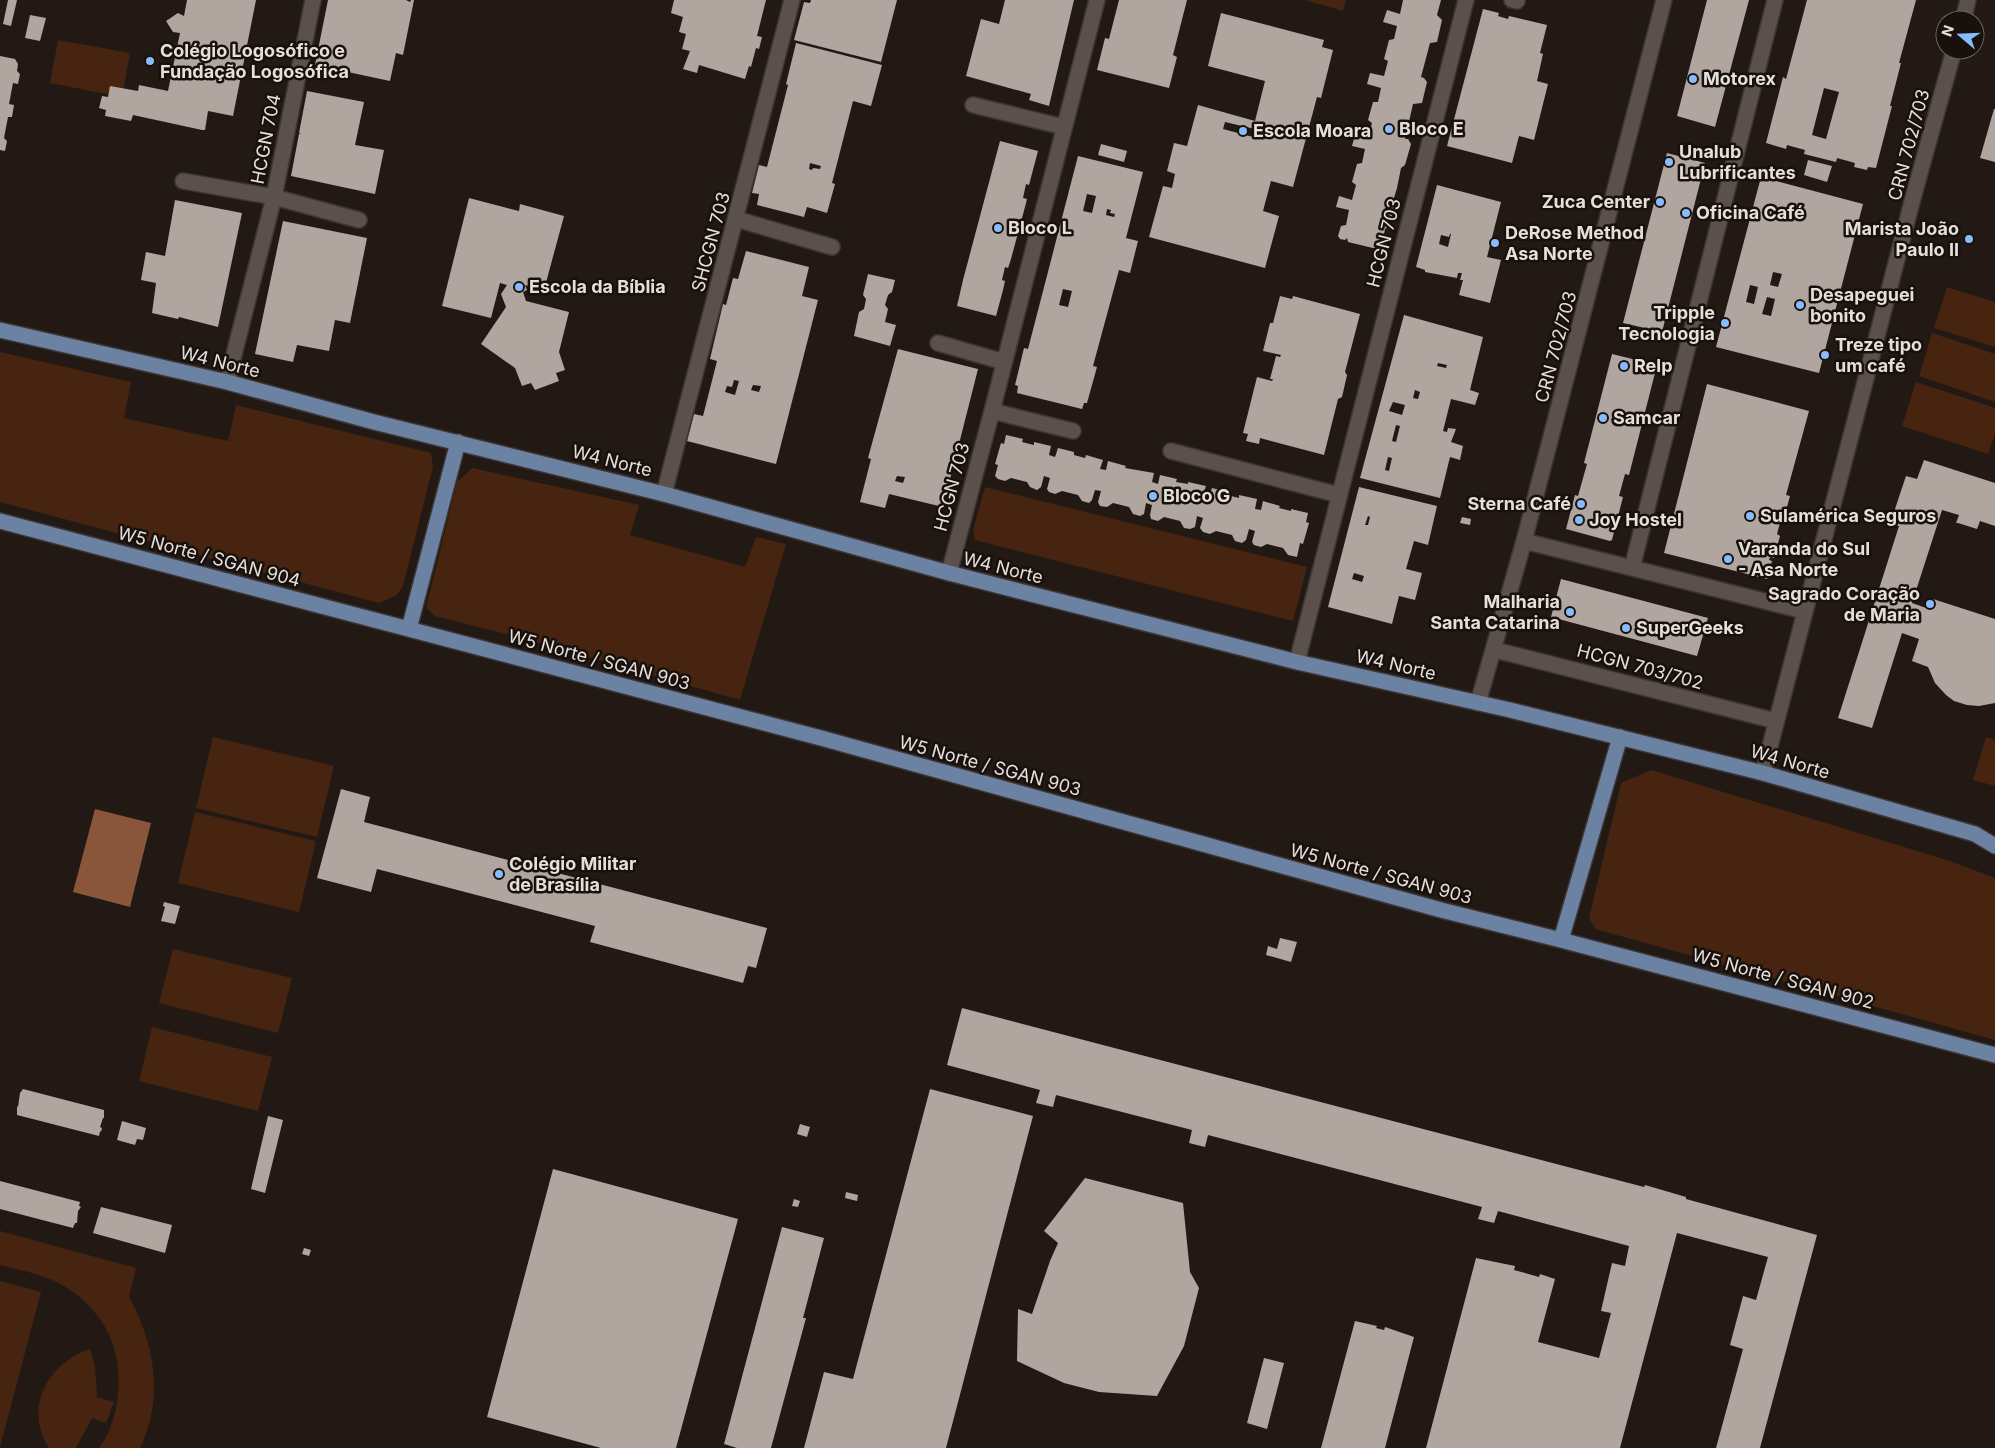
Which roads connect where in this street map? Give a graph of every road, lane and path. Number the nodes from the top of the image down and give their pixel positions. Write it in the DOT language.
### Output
graph roads {
  1 [pos="313,0"];
  2 [pos="792,0"];
  3 [pos="1097,0"];
  4 [pos="1466,0"];
  5 [pos="1664,0"];
  6 [pos="1775,0"];
  7 [pos="1951,60"];
  8 [pos="973,105"];
  9 [pos="1064,128"];
  10 [pos="183,182"];
  11 [pos="274,197"];
  12 [pos="736,219"];
  13 [pos="359,220"];
  14 [pos="832,247"];
  15 [pos="0,330"];
  16 [pos="938,343"];
  17 [pos="1004,362"];
  18 [pos="227,382"];
  19 [pos="992,411"];
  20 [pos="1073,431"];
  21 [pos="458,442"];
  22 [pos="1171,451"];
  23 [pos="664,494"];
  24 [pos="1338,495"];
  25 [pos="0,521"];
  26 [pos="1524,541"];
  27 [pos="1632,568"];
  28 [pos="948,573"];
  29 [pos="1804,612"];
  30 [pos="409,629"];
  31 [pos="1495,650"];
  32 [pos="1297,662"];
  33 [pos="1478,703"];
  34 [pos="1776,721"];
  35 [pos="1620,737"];
  36 [pos="1763,773"];
  37 [pos="1975,834"];
  38 [pos="1995,841"];
  39 [pos="1995,846"];
  40 [pos="1561,940"];
  41 [pos="1995,1055"];
  1 -- 11 [label="street, HCGN 704"];
  2 -- 12 [label="street, SHCGN 703"];
  3 -- 9 [label="street, HCGN 703"];
  4 -- 24 [label="street, HCGN 703"];
  5 -- 26 [label="street, CRN 702/703"];
  6 -- 27 [label="street"];
  7 -- 29 [label="street, CRN 702/703"];
  8 -- 9 [label="street"];
  9 -- 17 [label="street, HCGN 703"];
  10 -- 11 [label="street, HCGN 704"];
  11 -- 13 [label="street, HCGN 704"];
  11 -- 18 [label="street, HCGN 704"];
  12 -- 14 [label="street"];
  12 -- 23 [label="street, SHCGN 703"];
  15 -- 18 [label="main road, W4 Norte"];
  16 -- 17 [label="street"];
  17 -- 19 [label="street, HCGN 703"];
  18 -- 21 [label="main road, W4 Norte"];
  19 -- 20 [label="street"];
  19 -- 28 [label="street, HCGN 703"];
  21 -- 23 [label="main road, W4 Norte"];
  21 -- 30 [label="main road"];
  22 -- 24 [label="street"];
  23 -- 28 [label="main road, W4 Norte"];
  24 -- 32 [label="street, HCGN 703"];
  25 -- 30 [label="main road, W5 Norte / SGAN 904"];
  26 -- 27 [label="street"];
  26 -- 31 [label="street, CRN 702/703"];
  27 -- 29 [label="street"];
  28 -- 32 [label="main road, W4 Norte"];
  29 -- 34 [label="street, CRN 702/703"];
  30 -- 40 [label="main road, W5 Norte / SGAN 903"];
  31 -- 33 [label="street, CRN 702/703"];
  31 -- 34 [label="street, HCGN 703/702"];
  32 -- 33 [label="main road, W4 Norte"];
  33 -- 35 [label="main road, W4 Norte"];
  34 -- 36 [label="street, CRN 702/703"];
  35 -- 36 [label="main road, W4 Norte"];
  35 -- 40 [label="main road"];
  36 -- 37 [label="main road, W4 Norte"];
  37 -- 38 [label="main road"];
  37 -- 39 [label="main road, W4 Norte"];
  40 -- 41 [label="main road, W5 Norte / SGAN 902"];
}
